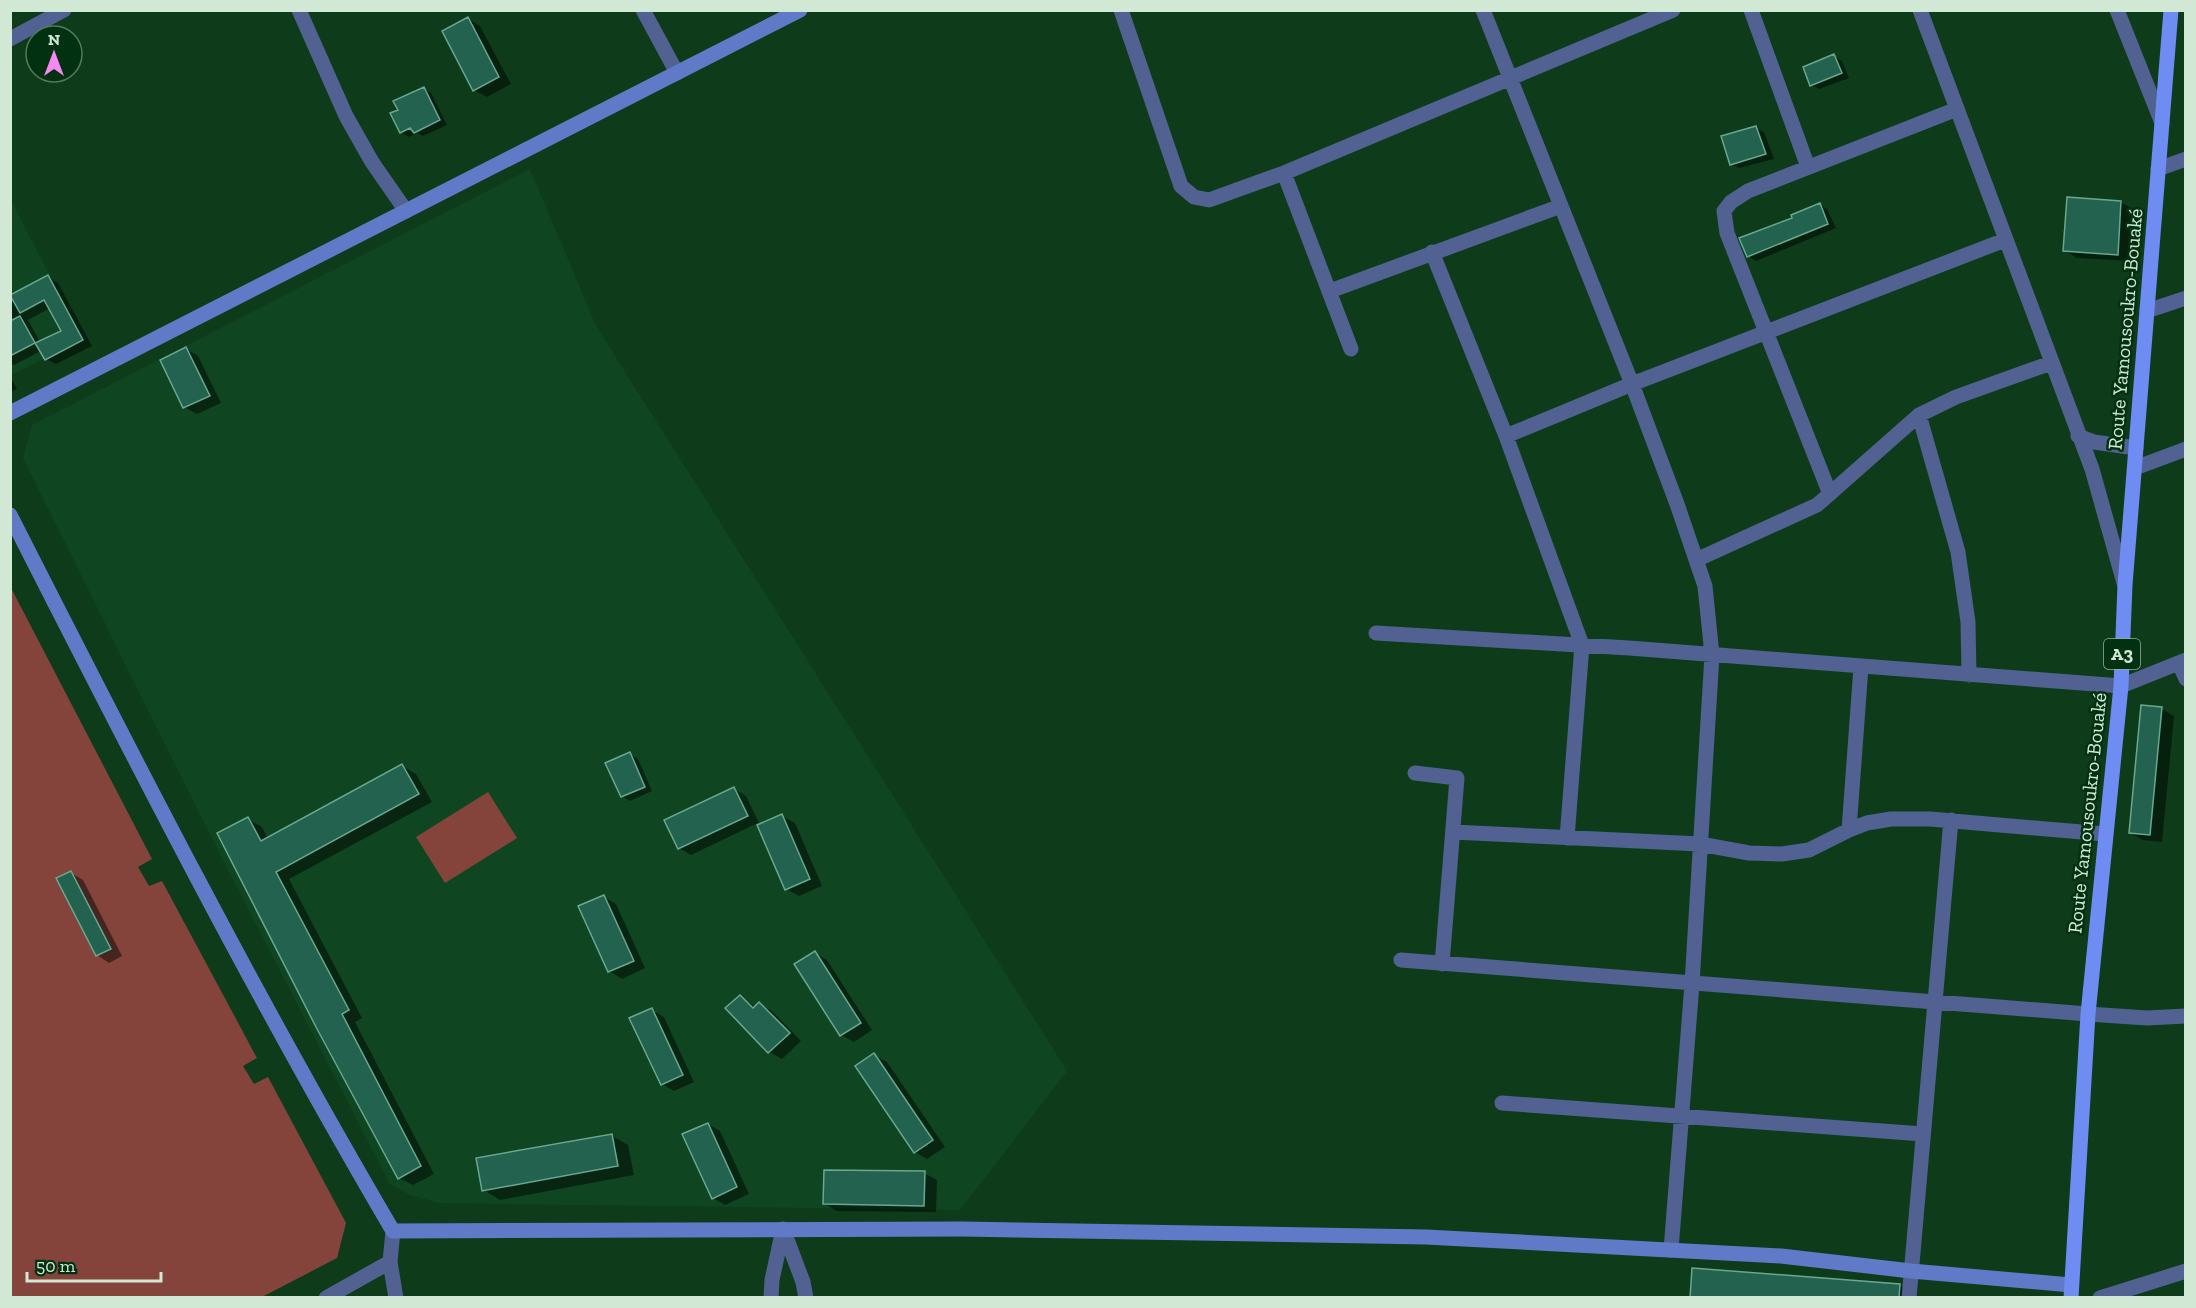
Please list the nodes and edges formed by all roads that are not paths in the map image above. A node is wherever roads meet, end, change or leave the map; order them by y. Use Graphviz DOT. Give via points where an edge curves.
graph roads {
  1 [pos="64,10"];
  2 [pos="299,10"];
  3 [pos="643,10"];
  4 [pos="800,10"];
  5 [pos="1121,10"];
  6 [pos="1483,10"];
  7 [pos="1673,10"];
  8 [pos="1751,10"];
  9 [pos="1920,10"];
  10 [pos="2117,10"];
  11 [pos="2171,10"];
  12 [pos="10,39"];
  13 [pos="677,73"];
  14 [pos="1510,79"];
  15 [pos="1957,109"];
  16 [pos="2162,123"];
  17 [pos="2186,159"];
  18 [pos="1808,167"];
  19 [pos="2158,169"];
  20 [pos="1284,173"];
  21 [pos="1561,206"];
  22 [pos="406,211"];
  23 [pos="2005,240"];
  24 [pos="1432,252"];
  25 [pos="1330,291"];
  26 [pos="2186,298"];
  27 [pos="2147,311"];
  28 [pos="1768,332"];
  29 [pos="1351,349"];
  30 [pos="2051,363"];
  31 [pos="1632,384"];
  32 [pos="10,413"];
  33 [pos="1919,415"];
  34 [pos="1506,436"];
  35 [pos="2078,436"];
  36 [pos="2136,448"];
  37 [pos="2186,449"];
  38 [pos="2135,468"];
  39 [pos="1830,494"];
  40 [pos="10,515"];
  41 [pos="1696,560"];
  42 [pos="2125,585"];
  43 [pos="1376,633"];
  44 [pos="1582,645"];
  45 [pos="1712,654"];
  46 [pos="2182,661"];
  47 [pos="1861,667"];
  48 [pos="1970,675"];
  49 [pos="2186,679"];
  50 [pos="2121,686"];
  51 [pos="1414,773"];
  52 [pos="1951,820"];
  53 [pos="1849,830"];
  54 [pos="1453,832"];
  55 [pos="2105,834"];
  56 [pos="1567,838"];
  57 [pos="1700,844"];
  58 [pos="1401,960"];
  59 [pos="1442,964"];
  60 [pos="1692,984"];
  61 [pos="1934,1003"];
  62 [pos="2088,1014"];
  63 [pos="2186,1016"];
  64 [pos="1502,1103"];
  65 [pos="1681,1116"];
  66 [pos="1923,1134"];
  67 [pos="783,1229"];
  68 [pos="393,1231"];
  69 [pos="1671,1250"];
  70 [pos="390,1262"];
  71 [pos="2186,1270"];
  72 [pos="1911,1271"];
  73 [pos="2071,1291"];
  74 [pos="326,1298"];
  75 [pos="396,1298"];
  76 [pos="771,1298"];
  77 [pos="806,1298"];
  78 [pos="1909,1298"];
  79 [pos="2100,1298"];
  1 -- 12 [label="street"];
  2 -- 22 [label="street" via="346,116"];
  3 -- 13 [label="street"];
  4 -- 13 [label="street"];
  5 -- 20 [label="street" via="1181,186 1194,197 1209,200"];
  6 -- 14 [label="street"];
  7 -- 14 [label="street"];
  8 -- 18 [label="street"];
  9 -- 15 [label="street"];
  10 -- 16 [label="street"];
  11 -- 16 [label="main road, Route Yamousoukro-Bouaké / A3"];
  13 -- 22 [label="street"];
  14 -- 20 [label="street"];
  14 -- 21 [label="street"];
  15 -- 18 [label="street"];
  15 -- 23 [label="street"];
  16 -- 19 [label="main road, Route Yamousoukro-Bouaké / A3"];
  17 -- 19 [label="street"];
  18 -- 28 [label="street" via="1748,191 1724,211 1727,233"];
  19 -- 27 [label="main road, Route Yamousoukro-Bouaké / A3"];
  20 -- 25 [label="street"];
  21 -- 24 [label="street"];
  21 -- 31 [label="street"];
  22 -- 32 [label="street"];
  23 -- 28 [label="street"];
  23 -- 30 [label="street"];
  24 -- 25 [label="street"];
  24 -- 34 [label="street"];
  25 -- 29 [label="street"];
  26 -- 27 [label="street"];
  27 -- 36 [label="main road, Route Yamousoukro-Bouaké / A3"];
  28 -- 31 [label="street"];
  28 -- 39 [label="street"];
  30 -- 33 [label="street" via="1956,397"];
  30 -- 35 [label="street"];
  31 -- 34 [label="street"];
  31 -- 41 [label="street"];
  33 -- 39 [label="street"];
  33 -- 48 [label="street" via="1958,552 1968,622"];
  34 -- 44 [label="street"];
  35 -- 36 [label="street"];
  35 -- 42 [label="street" via="2092,470"];
  36 -- 38 [label="main road, Route Yamousoukro-Bouaké / A3"];
  37 -- 38 [label="street"];
  38 -- 42 [label="main road, Route Yamousoukro-Bouaké / A3"];
  39 -- 41 [label="street" via="1817,505"];
  40 -- 68 [label="street" via="160,811 310,1089"];
  41 -- 45 [label="street" via="1705,586"];
  42 -- 50 [label="main road, Route Yamousoukro-Bouaké / A3"];
  43 -- 44 [label="street"];
  44 -- 45 [label="street"];
  44 -- 56 [label="street"];
  45 -- 47 [label="street"];
  45 -- 57 [label="street"];
  46 -- 49 [label="street"];
  46 -- 50 [label="street"];
  47 -- 48 [label="street"];
  47 -- 53 [label="street"];
  48 -- 50 [label="street"];
  50 -- 55 [label="main road, Route Yamousoukro-Bouaké / A3"];
  51 -- 54 [label="street" via="1458,778"];
  52 -- 53 [label="street" via="1891,819"];
  52 -- 55 [label="street"];
  52 -- 61 [label="street"];
  53 -- 57 [label="street" via="1809,850 1782,854 1749,853"];
  54 -- 56 [label="street"];
  54 -- 59 [label="street"];
  55 -- 62 [label="main road, Route Yamousoukro-Bouaké / A3"];
  56 -- 57 [label="street"];
  57 -- 60 [label="street"];
  58 -- 59 [label="street"];
  59 -- 60 [label="street"];
  60 -- 61 [label="street"];
  60 -- 65 [label="street"];
  61 -- 62 [label="street"];
  61 -- 66 [label="street"];
  62 -- 63 [label="street"];
  62 -- 73 [label="main road, Route Yamousoukro-Bouaké / A3"];
  64 -- 65 [label="street"];
  65 -- 66 [label="street"];
  65 -- 69 [label="street"];
  66 -- 72 [label="street"];
  67 -- 68 [label="street"];
  67 -- 69 [label="street" via="1426,1237"];
  67 -- 76 [label="street"];
  67 -- 77 [label="street"];
  68 -- 70 [label="street"];
  69 -- 72 [label="street" via="1781,1256"];
  70 -- 74 [label="street"];
  70 -- 75 [label="street"];
  71 -- 79 [label="street"];
  72 -- 73 [label="street"];
  72 -- 78 [label="street"];
}
